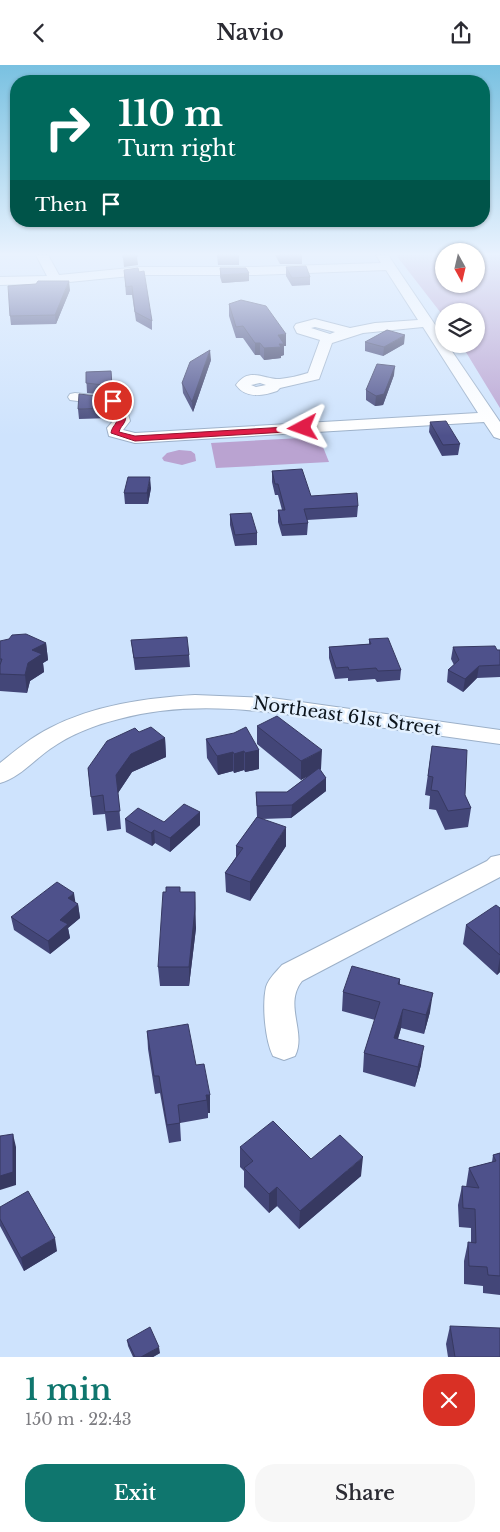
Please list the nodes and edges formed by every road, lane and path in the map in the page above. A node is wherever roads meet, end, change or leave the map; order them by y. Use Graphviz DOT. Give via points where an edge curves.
graph roads {
  1 [pos="422,315"];
  2 [pos="427,323"];
  3 [pos="348,332"];
  4 [pos="330,339"];
  5 [pos="274,384"];
  6 [pos="75,397"];
  7 [pos="488,417"];
  8 [pos="500,434"];
  9 [pos="500,737"];
  10 [pos="0,775"];
  11 [pos="500,864"];
  12 [pos="284,1047"];
  1 -- 2 [label="street"];
  2 -- 3 [label="street"];
  2 -- 7 [label="street"];
  3 -- 4 [label="street"];
  3 -- 4 [label="street" via="322,324 309,323 301,327 308,333"];
  4 -- 5 [label="street" via="326,341 314,375 300,381"];
  6 -- 7 [label="street" via="113,401 122,415 115,433 135,438"];
  7 -- 8 [label="street"];
  9 -- 10 [label="street, Northeast 61st Street" via="241,701 193,700 117,712 69,728 32,749"];
  11 -- 12 [label="street" via="292,973 282,986 279,1003"];
}
